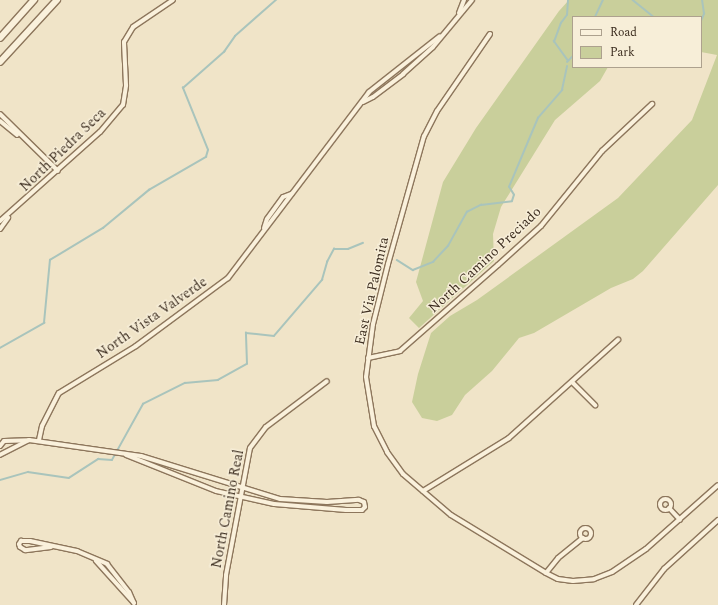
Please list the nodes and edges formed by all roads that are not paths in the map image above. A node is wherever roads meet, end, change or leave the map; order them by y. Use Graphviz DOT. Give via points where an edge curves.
graph roads {
  1 [pos="34,0"];
  2 [pos="57,0"];
  3 [pos="172,0"];
  4 [pos="464,0"];
  5 [pos="472,0"];
  6 [pos="459,14"];
  7 [pos="490,34"];
  8 [pos="440,36"];
  9 [pos="0,38"];
  10 [pos="0,62"];
  11 [pos="363,102"];
  12 [pos="652,104"];
  13 [pos="0,114"];
  14 [pos="0,121"];
  15 [pos="21,137"];
  16 [pos="58,171"];
  17 [pos="291,194"];
  18 [pos="11,214"];
  19 [pos="0,221"];
  20 [pos="264,228"];
  21 [pos="0,229"];
  22 [pos="618,340"];
  23 [pos="368,358"];
  24 [pos="327,381"];
  25 [pos="572,382"];
  26 [pos="595,405"];
  27 [pos="29,440"];
  28 [pos="39,440"];
  29 [pos="0,446"];
  30 [pos="0,455"];
  31 [pos="126,455"];
  32 [pos="718,485"];
  33 [pos="242,489"];
  34 [pos="423,491"];
  35 [pos="240,496"];
  36 [pos="669,508"];
  37 [pos="680,520"];
  38 [pos="718,520"];
  39 [pos="583,538"];
  40 [pos="51,547"];
  41 [pos="546,573"];
  42 [pos="135,604"];
  43 [pos="224,605"];
  44 [pos="636,605"];
  1 -- 9 [label="main road"];
  2 -- 10 [label="main road"];
  3 -- 16 [label="street, North Piedra Seca" via="133,27 124,42 126,85 123,105 100,132"];
  4 -- 6 [label="street, North Vista Valverde"];
  5 -- 6 [label="street, North Vista Valverde"];
  6 -- 8 [label="street, North Vista Valverde"];
  7 -- 23 [label="street, East Via Palomita" via="437,112 424,136 388,264 373,324"];
  8 -- 11 [label="street, North Vista Valverde" via="433,47 403,74"];
  8 -- 11 [label="street, North Vista Valverde" via="368,92"];
  11 -- 17 [label="street, North Vista Valverde"];
  12 -- 23 [label="street, North Camino Preciado" via="602,151 541,226 503,260 400,351"];
  13 -- 15 [label="street"];
  14 -- 15 [label="street"];
  15 -- 16 [label="street"];
  16 -- 18 [label="street, North Piedra Seca"];
  17 -- 20 [label="street, North Vista Valverde" via="277,217"];
  17 -- 20 [label="street, North Vista Valverde" via="283,197 267,218"];
  18 -- 19 [label="street, North Piedra Seca"];
  18 -- 21 [label="street, North Piedra Seca"];
  20 -- 28 [label="street, North Vista Valverde" via="228,278 136,346 59,393 42,426"];
  22 -- 25 [label="street"];
  23 -- 34 [label="street, East Via Palomita" via="368,399 374,426 387,452 403,474"];
  24 -- 33 [label="street, North Camino Real" via="256,436 248,453"];
  25 -- 26 [label="street"];
  25 -- 34 [label="street" via="509,438"];
  27 -- 28 [label="street"];
  27 -- 29 [label="street" via="4,441"];
  27 -- 30 [label="street"];
  28 -- 31 [label="street"];
  31 -- 33 [label="street" via="141,456 199,473"];
  31 -- 35 [label="street" via="216,491"];
  32 -- 37 [label="street, East Via Palomita"];
  33 -- 35 [label="street, North Camino Real"];
  33 -- 35 [label="street" via="303,501 359,500 364,502 365,507 362,510 346,510 297,507"];
  34 -- 41 [label="street, East Via Palomita" via="479,534"];
  35 -- 43 [label="street, North Camino Real"];
  36 -- 37 [label="street"];
  37 -- 41 [label="street, East Via Palomita" via="646,549 612,572 594,579 573,581 558,579"];
  38 -- 44 [label="street" via="664,569"];
  39 -- 41 [label="street" via="558,558"];
  40 -- 40 [label="street" via="30,541 21,541 19,544 20,548 25,550"];
  40 -- 42 [label="street" via="77,551 96,561"];
}
